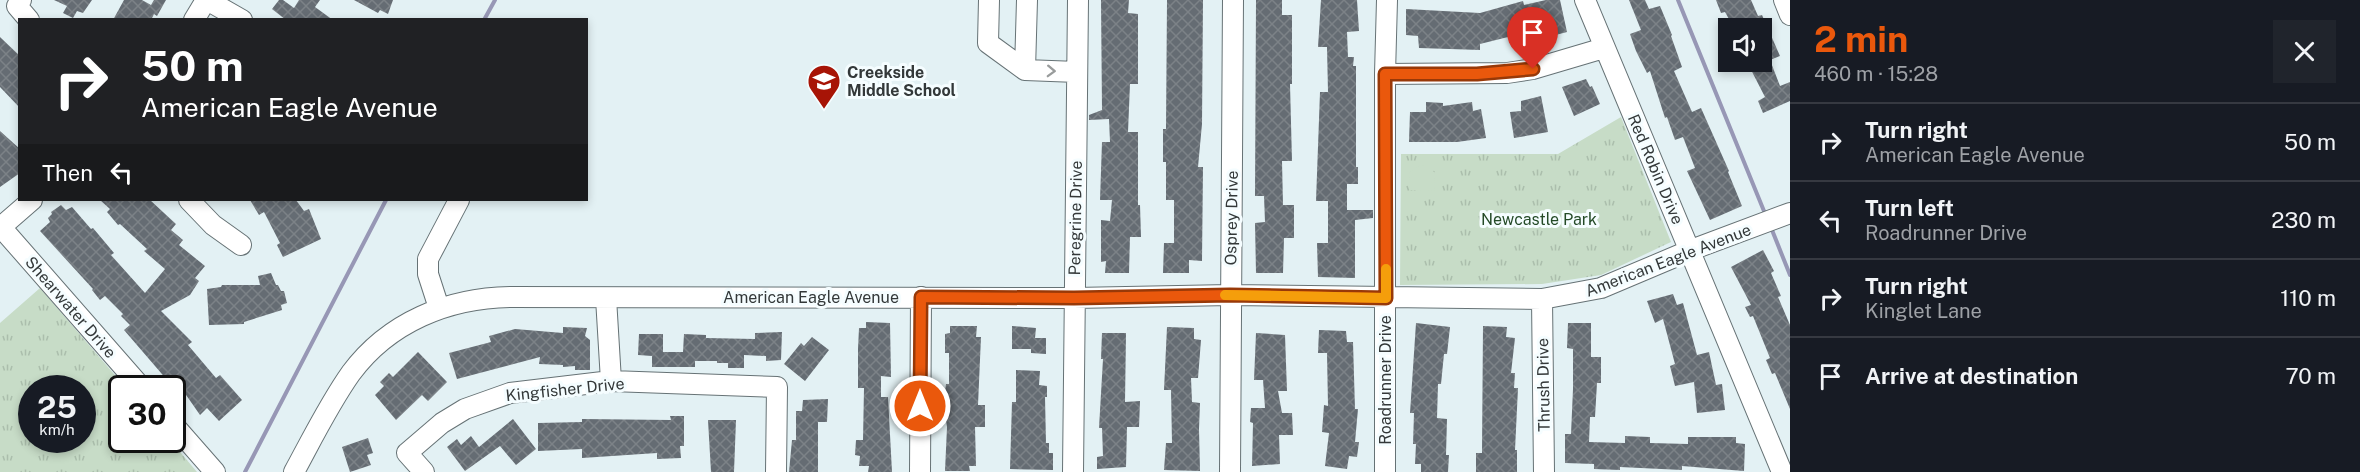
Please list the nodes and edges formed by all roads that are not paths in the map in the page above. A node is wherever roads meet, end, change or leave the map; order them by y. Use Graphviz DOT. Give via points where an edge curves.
graph roads {
  1 [pos="206,0"];
  2 [pos="988,0"];
  3 [pos="1026,0"];
  4 [pos="1078,0"];
  5 [pos="1233,0"];
  6 [pos="1387,0"];
  7 [pos="1585,0"];
  8 [pos="1784,0"];
  9 [pos="1790,15"];
  10 [pos="195,18"];
  11 [pos="238,18"];
  12 [pos="1604,48"];
  13 [pos="1026,70"];
  14 [pos="1077,72"];
  15 [pos="1385,74"];
  16 [pos="31,201"];
  17 [pos="190,201"];
  18 [pos="458,201"];
  19 [pos="1790,213"];
  20 [pos="0,226"];
  21 [pos="241,245"];
  22 [pos="1690,249"];
  23 [pos="1230,295"];
  24 [pos="921,297"];
  25 [pos="606,298"];
  26 [pos="1074,298"];
  27 [pos="1386,298"];
  28 [pos="1542,299"];
  29 [pos="440,308"];
  30 [pos="131,375"];
  31 [pos="611,381"];
  32 [pos="186,439"];
  33 [pos="215,472"];
  34 [pos="294,472"];
  35 [pos="424,472"];
  36 [pos="776,472"];
  37 [pos="920,472"];
  38 [pos="1073,472"];
  39 [pos="1230,472"];
  40 [pos="1385,472"];
  41 [pos="1544,472"];
  42 [pos="1782,472"];
  1 -- 10 [label="street"];
  1 -- 11 [label="street"];
  2 -- 13 [label="street" via="987,43"];
  3 -- 13 [label="street"];
  4 -- 14 [label="street, Peregrine Drive"];
  5 -- 23 [label="street, Osprey Drive"];
  6 -- 15 [label="street, Roadrunner Drive"];
  7 -- 12 [label="street, Red Robin Drive"];
  8 -- 9 [label="street"];
  12 -- 15 [label="street" via="1507,73"];
  12 -- 22 [label="street, Red Robin Drive"];
  13 -- 14 [label="street, one-way"];
  14 -- 26 [label="street, Peregrine Drive"];
  15 -- 27 [label="street, Roadrunner Drive"];
  16 -- 20 [label="street"];
  17 -- 21 [label="street" via="213,225"];
  18 -- 29 [label="street" via="429,259 429,280"];
  19 -- 22 [label="street, American Eagle Avenue"];
  20 -- 30 [label="street, Shearwater Drive"];
  22 -- 28 [label="street, American Eagle Avenue" via="1601,288"];
  22 -- 42 [label="street, Red Robin Drive"];
  23 -- 26 [label="street, American Eagle Avenue"];
  23 -- 27 [label="street, American Eagle Avenue"];
  23 -- 39 [label="street, Osprey Drive"];
  24 -- 25 [label="street, American Eagle Avenue"];
  24 -- 26 [label="street, American Eagle Avenue"];
  24 -- 37 [label="street"];
  25 -- 29 [label="street, American Eagle Avenue" via="491,297"];
  25 -- 31 [label="street"];
  26 -- 38 [label="street, Peregrine Drive"];
  27 -- 28 [label="street, American Eagle Avenue"];
  27 -- 40 [label="street, Roadrunner Drive"];
  28 -- 41 [label="street, Thrush Drive"];
  29 -- 34 [label="street, American Eagle Avenue" via="402,327 363,360 343,386"];
  31 -- 35 [label="street, Kingfisher Drive" via="510,393 485,400 442,423 407,453"];
  31 -- 36 [label="street, Kingfisher Drive" via="777,387"];
  32 -- 33 [label="street"];
}
